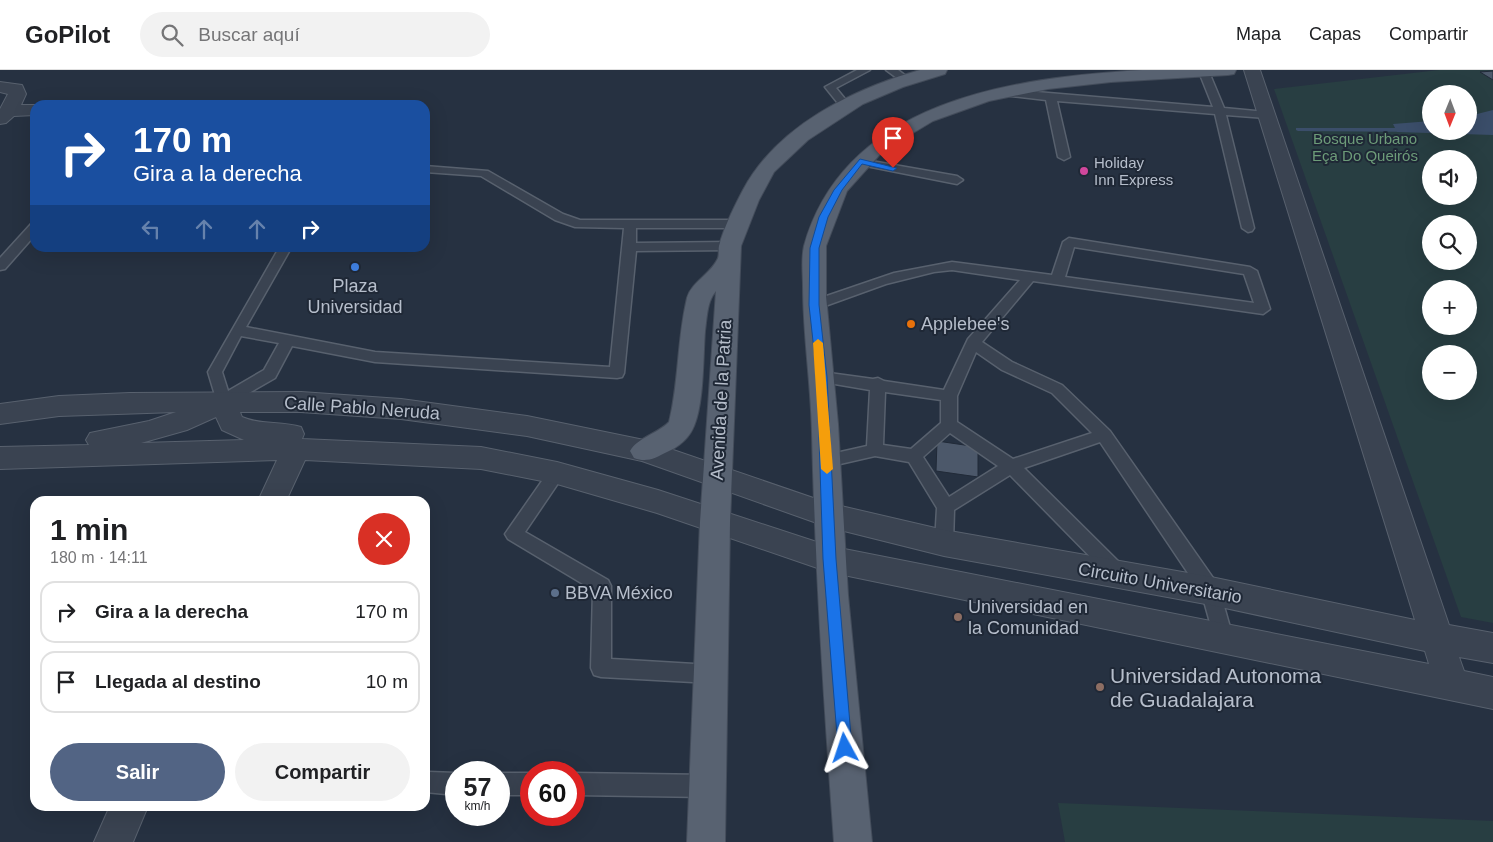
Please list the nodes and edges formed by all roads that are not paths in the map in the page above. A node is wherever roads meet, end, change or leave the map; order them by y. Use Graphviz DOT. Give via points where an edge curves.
graph roads {
  1 [pos="865,70"];
  2 [pos="1252,70"];
  3 [pos="1216,71"];
  4 [pos="914,73"];
  5 [pos="0,87"];
  6 [pos="1002,92"];
  7 [pos="1051,97"];
  8 [pos="845,105"];
  9 [pos="30,111"];
  10 [pos="1220,111"];
  11 [pos="4,115"];
  12 [pos="1266,115"];
  13 [pos="1064,157"];
  14 [pos="860,162"];
  15 [pos="430,169"];
  16 [pos="957,180"];
  17 [pos="630,225"];
  18 [pos="1248,228"];
  19 [pos="30,233"];
  20 [pos="732,243"];
  21 [pos="630,247"];
  22 [pos="283,252"];
  23 [pos="0,266"];
  24 [pos="1030,276"];
  25 [pos="1057,280"];
  26 [pos="814,305"];
  27 [pos="237,330"];
  28 [pos="288,340"];
  29 [pos="973,343"];
  30 [pos="822,377"];
  31 [pos="878,383"];
  32 [pos="949,396"];
  33 [pos="222,401"];
  34 [pos="0,414"];
  35 [pos="949,425"];
  36 [pos="1104,435"];
  37 [pos="296,450"];
  38 [pos="875,450"];
  39 [pos="644,451"];
  40 [pos="428,454"];
  41 [pos="914,456"];
  42 [pos="0,458"];
  43 [pos="28,458"];
  44 [pos="827,461"];
  45 [pos="1011,466"];
  46 [pos="556,473"];
  47 [pos="717,475"];
  48 [pos="274,496"];
  49 [pos="946,507"];
  50 [pos="828,515"];
  51 [pos="715,522"];
  52 [pos="944,543"];
  53 [pos="829,559"];
  54 [pos="1120,576"];
  55 [pos="1212,591"];
  56 [pos="1223,638"];
  57 [pos="1438,638"];
  58 [pos="1493,648"];
  59 [pos="711,674"];
  60 [pos="1452,685"];
  61 [pos="1493,693"];
  62 [pos="430,784"];
  63 [pos="445,784"];
  64 [pos="585,784"];
  65 [pos="708,786"];
  66 [pos="128,811"];
  67 [pos="113,842"];
  68 [pos="706,842"];
  69 [pos="853,842"];
  1 -- 8 [label="lane" via="830,87"];
  2 -- 12 [label="street"];
  3 -- 6 [label="main road" via="1058,83"];
  3 -- 10 [label="lane"];
  4 -- 8 [label="main road, Avenida de la Patria"];
  5 -- 11 [label="street" via="16,89 17,94"];
  6 -- 7 [label="lane"];
  6 -- 14 [label="main road" via="955,106 910,126 883,142"];
  7 -- 10 [label="lane"];
  7 -- 13 [label="lane"];
  8 -- 20 [label="main road, Avenida de la Patria" via="794,141 764,171"];
  9 -- 11 [label="street"];
  10 -- 12 [label="lane"];
  10 -- 18 [label="lane"];
  12 -- 57 [label="street"];
  14 -- 16 [label="lane"];
  14 -- 26 [label="main road" via="838,190 824,217 814,248"];
  15 -- 17 [label="lane" via="484,173 559,217 579,224"];
  17 -- 20 [label="lane"];
  17 -- 21 [label="lane"];
  19 -- 23 [label="lane"];
  20 -- 21 [label="lane"];
  20 -- 39 [label="main road" via="699,296 681,426 669,439"];
  20 -- 47 [label="main road, Avenida de la Patria"];
  21 -- 28 [label="lane" via="617,373 375,357"];
  22 -- 27 [label="lane"];
  24 -- 25 [label="lane"];
  24 -- 26 [label="lane" via="973,268 931,268"];
  24 -- 29 [label="lane"];
  25 -- 25 [label="lane" via="1069,242 1250,271 1262,309"];
  26 -- 30 [label="main road"];
  27 -- 28 [label="lane"];
  27 -- 33 [label="lane" via="216,372"];
  28 -- 33 [label="lane" via="270,374"];
  29 -- 32 [label="lane"];
  29 -- 36 [label="lane" via="1007,366 1057,389"];
  30 -- 31 [label="lane"];
  30 -- 44 [label="main road"];
  31 -- 32 [label="lane"];
  31 -- 38 [label="lane"];
  32 -- 35 [label="lane"];
  33 -- 34 [label="street, Calle Pablo Neruda" via="59,406"];
  33 -- 39 [label="street, Calle Pablo Neruda" via="301,402 461,415 554,430"];
  33 -- 40 [label="street" via="231,423 248,431 373,441"];
  33 -- 43 [label="street" via="193,418 160,430 79,444"];
  35 -- 41 [label="lane"];
  35 -- 45 [label="lane"];
  36 -- 45 [label="lane"];
  36 -- 55 [label="lane"];
  37 -- 40 [label="street"];
  37 -- 43 [label="street"];
  37 -- 48 [label="street"];
  38 -- 41 [label="lane"];
  38 -- 44 [label="lane"];
  39 -- 47 [label="street, Calle Pablo Neruda"];
  40 -- 46 [label="street" via="481,458"];
  41 -- 49 [label="lane"];
  42 -- 43 [label="street"];
  44 -- 50 [label="main road"];
  45 -- 49 [label="lane"];
  45 -- 54 [label="lane"];
  46 -- 51 [label="street"];
  46 -- 59 [label="lane" via="514,534 602,586 601,668"];
  47 -- 50 [label="street, Calle Pablo Neruda"];
  47 -- 51 [label="main road, Avenida de la Patria"];
  49 -- 52 [label="lane"];
  50 -- 52 [label="street, Circuito Universitario"];
  50 -- 53 [label="main road"];
  51 -- 53 [label="street"];
  51 -- 59 [label="main road, Avenida de la Patria"];
  52 -- 54 [label="street, Circuito Universitario"];
  53 -- 56 [label="street"];
  53 -- 69 [label="main road"];
  54 -- 55 [label="street, Circuito Universitario"];
  55 -- 56 [label="lane"];
  55 -- 57 [label="street, Circuito Universitario"];
  56 -- 60 [label="street"];
  57 -- 58 [label="street, Circuito Universitario"];
  57 -- 60 [label="street"];
  59 -- 65 [label="main road, Avenida de la Patria"];
  60 -- 61 [label="street"];
  62 -- 63 [label="lane"];
  64 -- 65 [label="lane"];
  65 -- 68 [label="main road, Avenida de la Patria"];
  66 -- 67 [label="street"];
}
